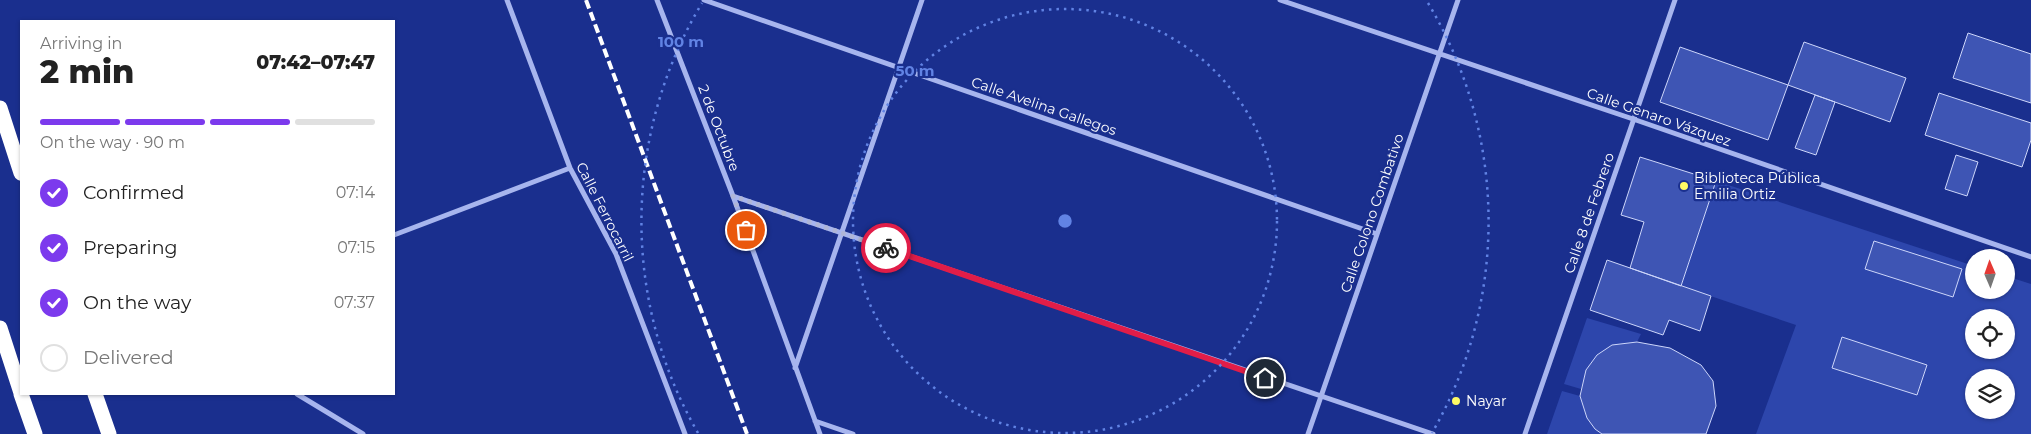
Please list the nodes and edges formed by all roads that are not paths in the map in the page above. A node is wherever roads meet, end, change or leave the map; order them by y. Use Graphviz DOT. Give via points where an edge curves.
graph roads {
  1 [pos="507,0"];
  2 [pos="657,0"];
  3 [pos="704,0"];
  4 [pos="922,0"];
  5 [pos="1280,0"];
  6 [pos="1458,0"];
  7 [pos="1675,0"];
  8 [pos="1439,55"];
  9 [pos="899,68"];
  10 [pos="0,108"];
  11 [pos="1633,119"];
  12 [pos="570,168"];
  13 [pos="20,170"];
  14 [pos="733,196"];
  15 [pos="842,233"];
  16 [pos="1377,234"];
  17 [pos="395,235"];
  18 [pos="2031,257"];
  19 [pos="0,328"];
  20 [pos="795,368"];
  21 [pos="20,390"];
  22 [pos="22,395"];
  23 [pos="95,395"];
  24 [pos="299,395"];
  25 [pos="1321,396"];
  26 [pos="815,421"];
  27 [pos="35,434"];
  28 [pos="109,434"];
  29 [pos="363,434"];
  30 [pos="685,434"];
  31 [pos="820,434"];
  32 [pos="853,434"];
  33 [pos="1308,434"];
  34 [pos="1433,434"];
  35 [pos="1525,434"];
  1 -- 12 [label="street, Calle Ferrocarril"];
  2 -- 14 [label="street, 2 de Octubre"];
  3 -- 9 [label="street, Calle Avelina Gallegos"];
  4 -- 9 [label="street"];
  5 -- 8 [label="street, Calle Genaro Vázquez"];
  6 -- 8 [label="street, Calle Colono Combativo"];
  7 -- 11 [label="street, Calle 8 de Febrero"];
  8 -- 11 [label="street, Calle Genaro Vázquez"];
  8 -- 16 [label="street, Calle Colono Combativo"];
  9 -- 15 [label="street"];
  9 -- 16 [label="street, Calle Avelina Gallegos"];
  10 -- 13 [label="highway"];
  11 -- 18 [label="street, Calle Genaro Vázquez"];
  11 -- 35 [label="street, Calle 8 de Febrero"];
  12 -- 17 [label="street"];
  12 -- 30 [label="street, Calle Ferrocarril" via="616,254"];
  14 -- 15 [label="street"];
  14 -- 20 [label="street, 2 de Octubre"];
  15 -- 20 [label="street"];
  15 -- 25 [label="street"];
  16 -- 25 [label="street, Calle Colono Combativo"];
  19 -- 21 [label="highway"];
  20 -- 26 [label="street, 2 de Octubre"];
  22 -- 27 [label="highway"];
  23 -- 28 [label="highway"];
  24 -- 29 [label="street"];
  25 -- 33 [label="street, Calle Colono Combativo"];
  25 -- 34 [label="street"];
  26 -- 31 [label="street, 2 de Octubre"];
  26 -- 32 [label="street"];
}
